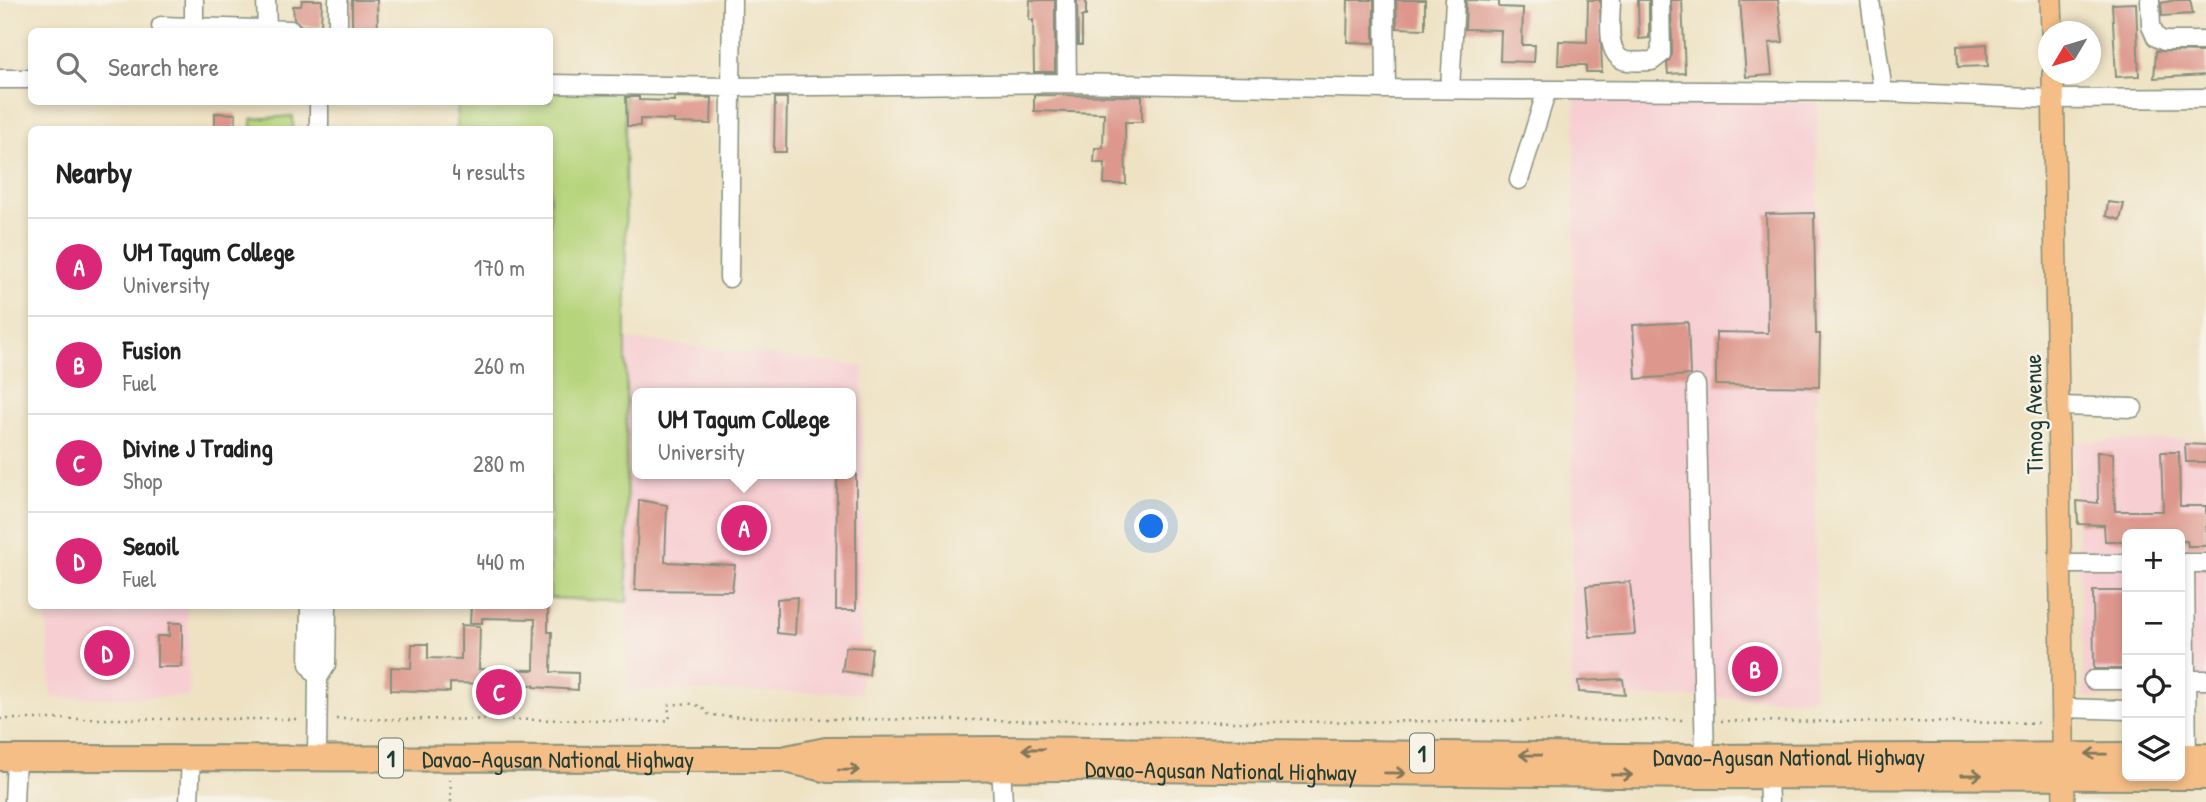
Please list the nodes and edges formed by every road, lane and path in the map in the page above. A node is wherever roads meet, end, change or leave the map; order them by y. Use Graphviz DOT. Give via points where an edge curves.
graph roads {
  1 [pos="194,0"];
  2 [pos="266,0"];
  3 [pos="338,0"];
  4 [pos="732,0"];
  5 [pos="1066,0"];
  6 [pos="1385,0"];
  7 [pos="1455,0"];
  8 [pos="1611,0"];
  9 [pos="1660,0"];
  10 [pos="1870,0"];
  11 [pos="2051,0"];
  12 [pos="2150,0"];
  13 [pos="2052,21"];
  14 [pos="161,26"];
  15 [pos="194,27"];
  16 [pos="230,28"];
  17 [pos="267,28"];
  18 [pos="338,28"];
  19 [pos="2206,41"];
  20 [pos="1634,61"];
  21 [pos="0,79"];
  22 [pos="28,79"];
  23 [pos="1067,83"];
  24 [pos="553,84"];
  25 [pos="2053,84"];
  26 [pos="729,87"];
  27 [pos="1386,89"];
  28 [pos="1450,89"];
  29 [pos="1547,90"];
  30 [pos="1634,90"];
  31 [pos="1883,92"];
  32 [pos="2206,98"];
  33 [pos="2054,99"];
  34 [pos="319,105"];
  35 [pos="319,126"];
  36 [pos="1519,180"];
  37 [pos="729,278"];
  38 [pos="1696,385"];
  39 [pos="2059,406"];
  40 [pos="2133,408"];
  41 [pos="2185,563"];
  42 [pos="2206,563"];
  43 [pos="2062,564"];
  44 [pos="2122,564"];
  45 [pos="2182,592"];
  46 [pos="318,612"];
  47 [pos="2183,655"];
  48 [pos="2093,680"];
  49 [pos="2122,680"];
  50 [pos="2185,680"];
  51 [pos="2206,680"];
  52 [pos="2122,710"];
  53 [pos="2064,716"];
  54 [pos="2184,718"];
  55 [pos="0,719"];
  56 [pos="317,719"];
  57 [pos="1704,720"];
  58 [pos="2122,756"];
  59 [pos="191,757"];
  60 [pos="317,757"];
  61 [pos="1705,757"];
  62 [pos="8,758"];
  63 [pos="1066,758"];
  64 [pos="782,759"];
  65 [pos="2064,764"];
  66 [pos="2193,764"];
  67 [pos="1768,766"];
  68 [pos="1001,767"];
  69 [pos="14,802"];
  70 [pos="189,802"];
  71 [pos="1003,802"];
  72 [pos="1769,802"];
  73 [pos="2064,802"];
  1 -- 15 [label="street"];
  2 -- 17 [label="street"];
  3 -- 18 [label="street"];
  4 -- 26 [label="street"];
  5 -- 23 [label="street"];
  6 -- 27 [label="street"];
  7 -- 28 [label="street"];
  8 -- 20 [label="street" via="1613,44 1623,60"];
  9 -- 20 [label="street" via="1661,54 1652,61"];
  10 -- 31 [label="street"];
  11 -- 13 [label="main road"];
  12 -- 19 [label="street" via="2156,37"];
  14 -- 15 [label="street"];
  15 -- 16 [label="street"];
  20 -- 30 [label="street"];
  21 -- 22 [label="street"];
  23 -- 26 [label="street"];
  23 -- 27 [label="street"];
  24 -- 26 [label="street"];
  25 -- 33 [label="main road, Timog Avenue"];
  26 -- 37 [label="street"];
  27 -- 28 [label="street"];
  28 -- 29 [label="street"];
  29 -- 30 [label="street"];
  29 -- 36 [label="street"];
  30 -- 31 [label="street"];
  31 -- 33 [label="street"];
  32 -- 33 [label="street"];
  33 -- 39 [label="main road, Timog Avenue"];
  34 -- 35 [label="street"];
  38 -- 57 [label="street"];
  39 -- 40 [label="street"];
  39 -- 43 [label="main road, Timog Avenue"];
  41 -- 42 [label="street"];
  43 -- 44 [label="street"];
  43 -- 53 [label="main road, Timog Avenue"];
  45 -- 47 [label="street"];
  46 -- 56 [label="street" via="326,664 318,678"];
  48 -- 49 [label="street"];
  50 -- 51 [label="street"];
  52 -- 53 [label="street"];
  53 -- 57 [label="path"];
  53 -- 65 [label="main road, Timog Avenue"];
  54 -- 66 [label="street"];
  55 -- 56 [label="path"];
  56 -- 57 [label="path" via="648,723 670,719 668,705 690,703 719,716 832,719"];
  56 -- 60 [label="street"];
  57 -- 61 [label="street"];
  58 -- 65 [label="highway, Davao-Agusan National Highway / 1, one-way"];
  59 -- 60 [label="highway, Davao-Agusan National Highway / 1"];
  59 -- 62 [label="highway, Davao-Agusan National Highway / 1"];
  59 -- 70 [label="street"];
  60 -- 64 [label="highway, Davao-Agusan National Highway / 1"];
  61 -- 63 [label="highway, Davao-Agusan National Highway / 1, one-way"];
  61 -- 67 [label="highway, Davao-Agusan National Highway / 1"];
  62 -- 69 [label="street"];
  63 -- 64 [label="highway, Davao-Agusan National Highway / 1, one-way" via="826,750"];
  63 -- 67 [label="highway, Davao-Agusan National Highway / 1, one-way" via="1293,772"];
  63 -- 68 [label="highway, Davao-Agusan National Highway / 1"];
  64 -- 68 [label="highway, Davao-Agusan National Highway / 1, one-way" via="829,770"];
  65 -- 66 [label="highway, Davao-Agusan National Highway / 1"];
  65 -- 67 [label="highway, Davao-Agusan National Highway / 1"];
  65 -- 73 [label="main road, Timog Avenue"];
  67 -- 72 [label="street"];
  68 -- 71 [label="street"];
}
